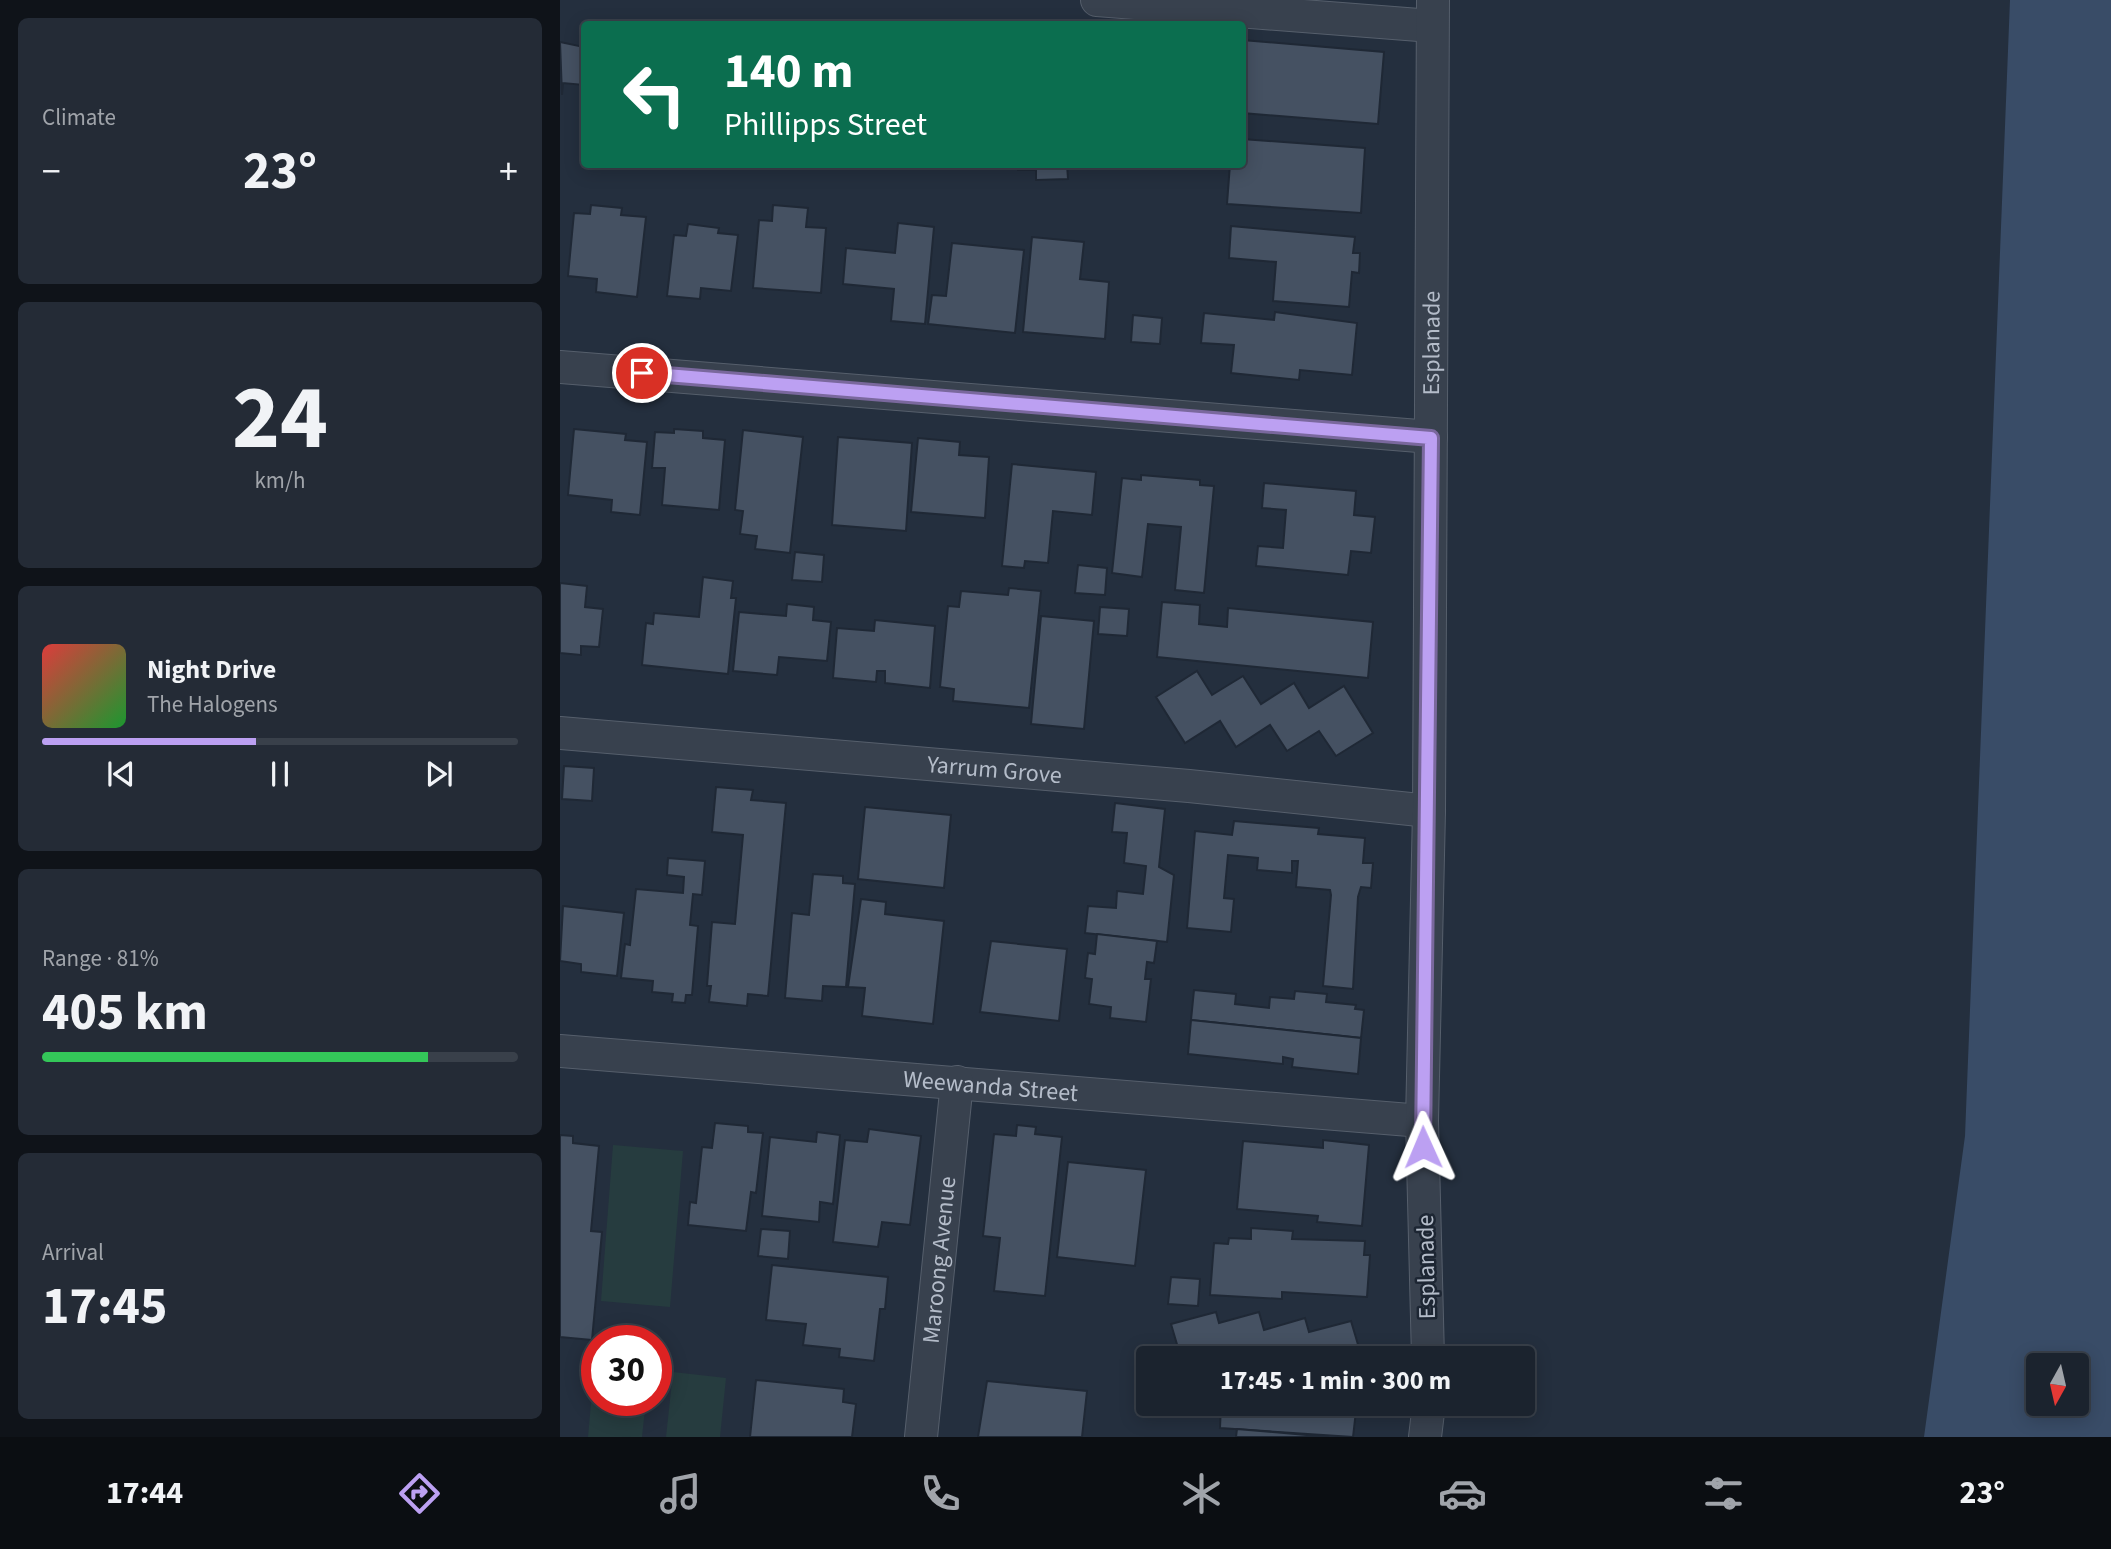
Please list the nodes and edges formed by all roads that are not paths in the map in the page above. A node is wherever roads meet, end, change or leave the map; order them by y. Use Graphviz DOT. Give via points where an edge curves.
graph roads {
  1 [pos="1097,0"];
  2 [pos="1433,13"];
  3 [pos="560,367"];
  4 [pos="1431,438"];
  5 [pos="560,733"];
  6 [pos="1429,811"];
  7 [pos="560,1051"];
  8 [pos="957,1082"];
  9 [pos="1422,1121"];
  10 [pos="1428,1346"];
  11 [pos="1428,1416"];
  12 [pos="921,1437"];
  13 [pos="1425,1437"];
  1 -- 2 [label="street"];
  2 -- 4 [label="street, Esplanade"];
  3 -- 4 [label="street"];
  4 -- 6 [label="street, Esplanade"];
  5 -- 6 [label="street, Yarrum Grove"];
  6 -- 9 [label="street, Esplanade"];
  7 -- 8 [label="street, Weewanda Street"];
  8 -- 9 [label="street, Weewanda Street"];
  8 -- 12 [label="street, Maroong Avenue"];
  9 -- 10 [label="street, Esplanade"];
  11 -- 13 [label="street"];
}
